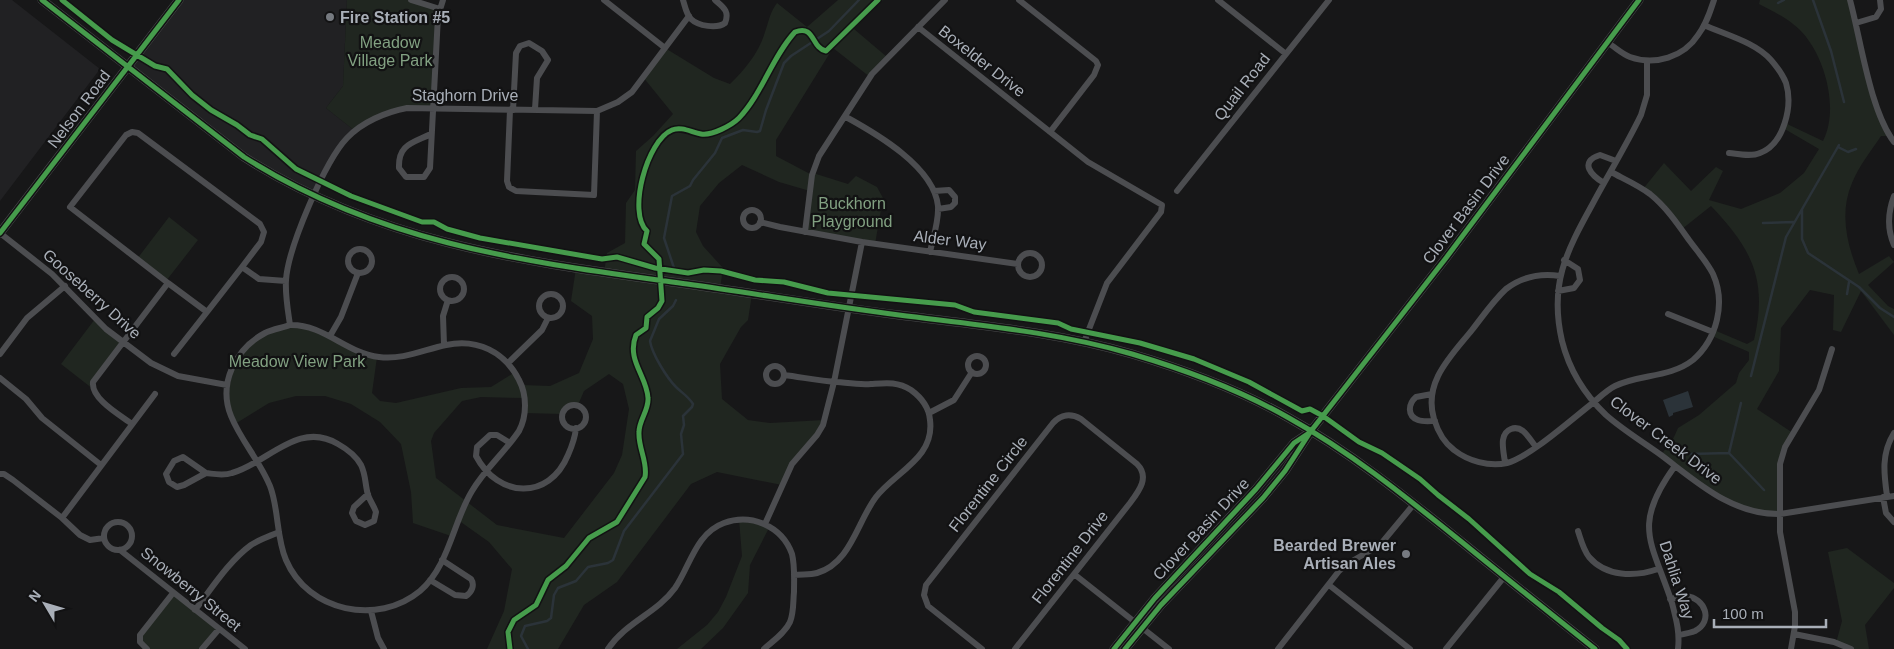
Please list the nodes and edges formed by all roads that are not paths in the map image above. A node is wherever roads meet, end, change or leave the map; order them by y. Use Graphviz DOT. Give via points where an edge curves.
graph roads {
  1 [pos="42,0"];
  2 [pos="179,0"];
  3 [pos="411,0"];
  4 [pos="443,0"];
  5 [pos="604,0"];
  6 [pos="683,0"];
  7 [pos="715,0"];
  8 [pos="945,0"];
  9 [pos="1019,0"];
  10 [pos="1218,0"];
  11 [pos="1329,0"];
  12 [pos="1639,0"];
  13 [pos="1714,0"];
  14 [pos="1850,0"];
  15 [pos="1880,0"];
  16 [pos="440,9"];
  17 [pos="689,16"];
  18 [pos="1856,23"];
  19 [pos="1704,25"];
  20 [pos="918,28"];
  21 [pos="1608,43"];
  22 [pos="665,48"];
  23 [pos="1286,54"];
  24 [pos="1647,61"];
  25 [pos="127,66"];
  26 [pos="433,107"];
  27 [pos="535,109"];
  28 [pos="512,110"];
  29 [pos="598,111"];
  30 [pos="846,117"];
  31 [pos="1050,132"];
  32 [pos="431,134"];
  33 [pos="1894,142"];
  34 [pos="1730,153"];
  35 [pos="1616,161"];
  36 [pos="1611,172"];
  37 [pos="1604,183"];
  38 [pos="934,191"];
  39 [pos="1177,191"];
  40 [pos="314,196"];
  41 [pos="1894,196"];
  42 [pos="938,209"];
  43 [pos="760,222"];
  44 [pos="805,232"];
  45 [pos="0,233"];
  46 [pos="862,242"];
  47 [pos="1894,245"];
  48 [pos="930,252"];
  49 [pos="1564,260"];
  50 [pos="1018,264"];
  51 [pos="242,266"];
  52 [pos="358,273"];
  53 [pos="1560,276"];
  54 [pos="286,281"];
  55 [pos="168,282"];
  56 [pos="65,286"];
  57 [pos="1558,291"];
  58 [pos="448,300"];
  59 [pos="848,309"];
  60 [pos="207,312"];
  61 [pos="1668,314"];
  62 [pos="548,318"];
  63 [pos="290,326"];
  64 [pos="1713,332"];
  65 [pos="330,336"];
  66 [pos="123,342"];
  67 [pos="1084,342"];
  68 [pos="444,345"];
  69 [pos="1832,349"];
  70 [pos="0,354"];
  71 [pos="174,354"];
  72 [pos="508,363"];
  73 [pos="972,372"];
  74 [pos="784,375"];
  75 [pos="0,378"];
  76 [pos="834,382"];
  77 [pos="227,385"];
  78 [pos="155,394"];
  79 [pos="1432,394"];
  80 [pos="1594,402"];
  81 [pos="929,414"];
  82 [pos="1435,421"];
  83 [pos="132,424"];
  84 [pos="576,428"];
  85 [pos="1312,431"];
  86 [pos="1894,433"];
  87 [pos="510,443"];
  88 [pos="1536,448"];
  89 [pos="257,462"];
  90 [pos="1505,463"];
  91 [pos="101,465"];
  92 [pos="1676,466"];
  93 [pos="487,470"];
  94 [pos="206,473"];
  95 [pos="0,474"];
  96 [pos="1143,479"];
  97 [pos="368,494"];
  98 [pos="1888,496"];
  99 [pos="1414,504"];
  100 [pos="1780,514"];
  101 [pos="62,518"];
  102 [pos="1894,522"];
  103 [pos="765,524"];
  104 [pos="1578,531"];
  105 [pos="279,532"];
  106 [pos="104,538"];
  107 [pos="120,550"];
  108 [pos="442,560"];
  109 [pos="1658,569"];
  110 [pos="1074,574"];
  111 [pos="794,575"];
  112 [pos="1504,577"];
  113 [pos="430,580"];
  114 [pos="1329,585"];
  115 [pos="173,593"];
  116 [pos="1670,599"];
  117 [pos="195,610"];
  118 [pos="370,611"];
  119 [pos="1138,624"];
  120 [pos="219,629"];
  121 [pos="1794,634"];
  122 [pos="1679,635"];
  123 [pos="147,649"];
  124 [pos="202,649"];
  125 [pos="244,649"];
  126 [pos="384,649"];
  127 [pos="608,649"];
  128 [pos="764,649"];
  129 [pos="982,649"];
  130 [pos="1015,649"];
  131 [pos="1114,649"];
  132 [pos="1124,649"];
  133 [pos="1169,649"];
  134 [pos="1278,649"];
  135 [pos="1410,649"];
  136 [pos="1446,649"];
  137 [pos="1595,649"];
  138 [pos="1678,649"];
  139 [pos="1791,649"];
  140 [pos="1851,649"];
  1 -- 25 [label="main road"];
  2 -- 25 [label="main road, Nelson Road"];
  3 -- 16 [label="street"];
  4 -- 16 [label="street"];
  5 -- 22 [label="street"];
  6 -- 17 [label="street"];
  7 -- 17 [label="street" via="726,10 727,18 722,25 695,22"];
  8 -- 20 [label="street"];
  9 -- 31 [label="street" via="1098,65 1094,75"];
  10 -- 23 [label="street"];
  11 -- 23 [label="street, Quail Road"];
  12 -- 21 [label="main road, Clover Basin Drive"];
  13 -- 19 [label="street"];
  14 -- 18 [label="street"];
  15 -- 18 [label="street" via="1881,9 1876,17"];
  16 -- 26 [label="street"];
  17 -- 22 [label="street, Staghorn Drive"];
  18 -- 33 [label="street" via="1880,117"];
  19 -- 24 [label="street" via="1685,49 1667,58"];
  19 -- 34 [label="street" via="1762,52 1776,66 1787,88 1786,118 1774,143 1758,154"];
  20 -- 30 [label="street, Boxelder Drive" via="872,74"];
  20 -- 31 [label="street, Boxelder Drive"];
  21 -- 24 [label="street" via="1628,56"];
  21 -- 85 [label="main road, Clover Basin Drive"];
  22 -- 29 [label="street, Staghorn Drive" via="632,92"];
  23 -- 39 [label="street, Quail Road"];
  24 -- 35 [label="street, Clover Creek Drive" via="1644,108"];
  25 -- 40 [label="main road" via="244,157"];
  25 -- 45 [label="main road, Nelson Road"];
  26 -- 28 [label="street, Staghorn Drive"];
  26 -- 32 [label="street"];
  26 -- 40 [label="street, Staghorn Drive" via="396,110 355,131 334,155"];
  27 -- 28 [label="street, Staghorn Drive"];
  27 -- 28 [label="street" via="537,78 548,60 542,51 529,43 521,45 516,52"];
  27 -- 29 [label="street, Staghorn Drive"];
  28 -- 29 [label="street" via="509,187 516,191 594,195"];
  30 -- 38 [label="street" via="869,130 919,168"];
  30 -- 44 [label="street, Boxelder Drive" via="814,166"];
  31 -- 67 [label="street, Boxelder Drive" via="1094,165 1162,204 1162,209 1107,283"];
  32 -- 32 [label="street" via="401,152 399,168 405,176 419,178 427,174"];
  35 -- 36 [label="street, Clover Creek Drive"];
  35 -- 37 [label="street" via="1596,156 1591,161 1589,171"];
  36 -- 37 [label="street, Clover Creek Drive"];
  36 -- 64 [label="street" via="1643,189 1662,205 1708,266 1718,293 1718,315"];
  37 -- 49 [label="street, Clover Creek Drive"];
  38 -- 42 [label="street"];
  38 -- 42 [label="street" via="950,190 955,197 951,207"];
  40 -- 54 [label="street, Staghorn Drive" via="292,247"];
  40 -- 59 [label="main road" via="390,226 461,247 522,260"];
  41 -- 47 [label="street" via="1889,221"];
  42 -- 48 [label="street"];
  43 -- 44 [label="street, Alder Way"];
  44 -- 46 [label="street, Alder Way"];
  45 -- 56 [label="street, Gooseberry Drive"];
  46 -- 48 [label="street, Alder Way"];
  46 -- 59 [label="street"];
  48 -- 50 [label="street, Alder Way"];
  49 -- 53 [label="street, Clover Creek Drive"];
  49 -- 57 [label="street" via="1578,269 1580,280 1575,288"];
  51 -- 54 [label="street" via="259,279"];
  51 -- 55 [label="street" via="263,240 261,225 138,132 131,132 122,138 70,207"];
  51 -- 60 [label="street"];
  52 -- 65 [label="street"];
  53 -- 57 [label="street, Clover Creek Drive"];
  53 -- 79 [label="street" via="1544,274 1530,277 1504,291 1440,370"];
  54 -- 63 [label="street, Staghorn Drive"];
  55 -- 60 [label="street"];
  55 -- 66 [label="street"];
  56 -- 66 [label="street, Gooseberry Drive" via="98,322"];
  56 -- 70 [label="street" via="24,322"];
  57 -- 80 [label="street, Clover Creek Drive" via="1559,322 1566,353 1576,376"];
  58 -- 68 [label="street" via="443,316"];
  59 -- 67 [label="main road"];
  59 -- 76 [label="street"];
  60 -- 71 [label="street"];
  61 -- 64 [label="street"];
  62 -- 72 [label="street" via="542,330"];
  63 -- 65 [label="street" via="307,326"];
  63 -- 77 [label="street" via="266,332 249,344 234,362"];
  64 -- 80 [label="street" via="1697,355 1683,366 1617,385"];
  65 -- 68 [label="street" via="355,350 377,357 401,357"];
  66 -- 77 [label="street, Gooseberry Drive" via="168,373"];
  66 -- 83 [label="street" via="94,380 93,389 98,398"];
  67 -- 85 [label="main road" via="1130,353 1217,383"];
  68 -- 72 [label="street" via="478,345 495,352"];
  69 -- 100 [label="street" via="1819,390 1781,457"];
  72 -- 87 [label="street" via="520,382 525,405 521,427"];
  73 -- 81 [label="street" via="954,400"];
  74 -- 76 [label="street"];
  75 -- 91 [label="street" via="26,399 42,418"];
  76 -- 81 [label="street" via="902,385 921,398"];
  76 -- 103 [label="street" via="821,428 792,464"];
  77 -- 89 [label="street" via="230,415"];
  78 -- 83 [label="street"];
  79 -- 82 [label="street"];
  79 -- 82 [label="street" via="1416,397 1410,411 1419,420"];
  80 -- 88 [label="street"];
  80 -- 92 [label="street, Clover Creek Drive" via="1615,422"];
  81 -- 111 [label="street" via="931,434 924,450 877,496 839,560 822,571"];
  82 -- 90 [label="street" via="1442,438 1457,453 1479,462"];
  83 -- 91 [label="street"];
  84 -- 93 [label="street" via="575,440 563,467 544,484 528,489 514,488"];
  85 -- 99 [label="main road"];
  85 -- 119 [label="main road, Clover Basin Drive" via="1263,498"];
  86 -- 98 [label="street" via="1884,458"];
  87 -- 93 [label="street"];
  87 -- 93 [label="street" via="493,434 479,443 475,454"];
  88 -- 90 [label="street"];
  88 -- 90 [label="street" via="1520,429 1509,430 1503,438"];
  89 -- 94 [label="street" via="227,474"];
  89 -- 97 [label="street" via="294,440 324,438 340,445 358,461 366,477"];
  89 -- 105 [label="street" via="271,490"];
  91 -- 101 [label="street"];
  92 -- 100 [label="street, Clover Creek Drive" via="1729,503 1755,512"];
  92 -- 109 [label="street, Dahlia Way" via="1659,489 1651,512 1649,537"];
  93 -- 108 [label="street" via="469,497"];
  94 -- 94 [label="street" via="182,457 173,462 166,474 170,483 178,487"];
  95 -- 101 [label="street" via="13,480"];
  96 -- 110 [label="street, Florentine Drive" via="1136,495"];
  96 -- 129 [label="street, Florentine Circle" via="1142,469 1137,464 1079,418 1067,415 1053,423 925,588 928,606"];
  97 -- 97 [label="street" via="352,513 356,521 365,525 376,515"];
  98 -- 100 [label="street, Clover Creek Drive"];
  98 -- 102 [label="street" via="1886,515"];
  99 -- 112 [label="main road"];
  99 -- 114 [label="street" via="1380,545 1346,565"];
  100 -- 121 [label="street" via="1795,612"];
  101 -- 106 [label="street" via="86,538"];
  103 -- 111 [label="street" via="788,545"];
  103 -- 127 [label="street" via="739,519 711,529 671,592 623,630"];
  104 -- 109 [label="street" via="1587,554 1606,570 1642,574"];
  105 -- 117 [label="street" via="256,541 246,549"];
  105 -- 118 [label="street" via="290,567 310,590 339,606"];
  106 -- 107 [label="street" via="110,548"];
  106 -- 107 [label="street" via="105,529 112,523 127,525 131,540"];
  107 -- 115 [label="street, Snowberry Street"];
  108 -- 113 [label="street"];
  108 -- 113 [label="street" via="471,578 471,590 466,596 457,596"];
  109 -- 116 [label="street, Dahlia Way"];
  110 -- 119 [label="street"];
  110 -- 130 [label="street, Florentine Drive"];
  111 -- 128 [label="street" via="791,621"];
  112 -- 136 [label="street"];
  112 -- 137 [label="main road"];
  113 -- 118 [label="street" via="403,602"];
  114 -- 134 [label="street"];
  114 -- 135 [label="street"];
  115 -- 117 [label="street, Snowberry Street"];
  115 -- 123 [label="street" via="140,635 141,643"];
  116 -- 122 [label="street, Dahlia Way"];
  116 -- 122 [label="street" via="1691,597 1705,610 1702,626"];
  117 -- 120 [label="street, Snowberry Street"];
  118 -- 126 [label="street"];
  119 -- 131 [label="main road, Clover Basin Drive"];
  119 -- 132 [label="main road, Clover Basin Drive"];
  119 -- 133 [label="street"];
  120 -- 124 [label="street"];
  120 -- 125 [label="street, Snowberry Street"];
  121 -- 139 [label="street"];
  121 -- 140 [label="street"];
  122 -- 138 [label="street, Dahlia Way"];
}
